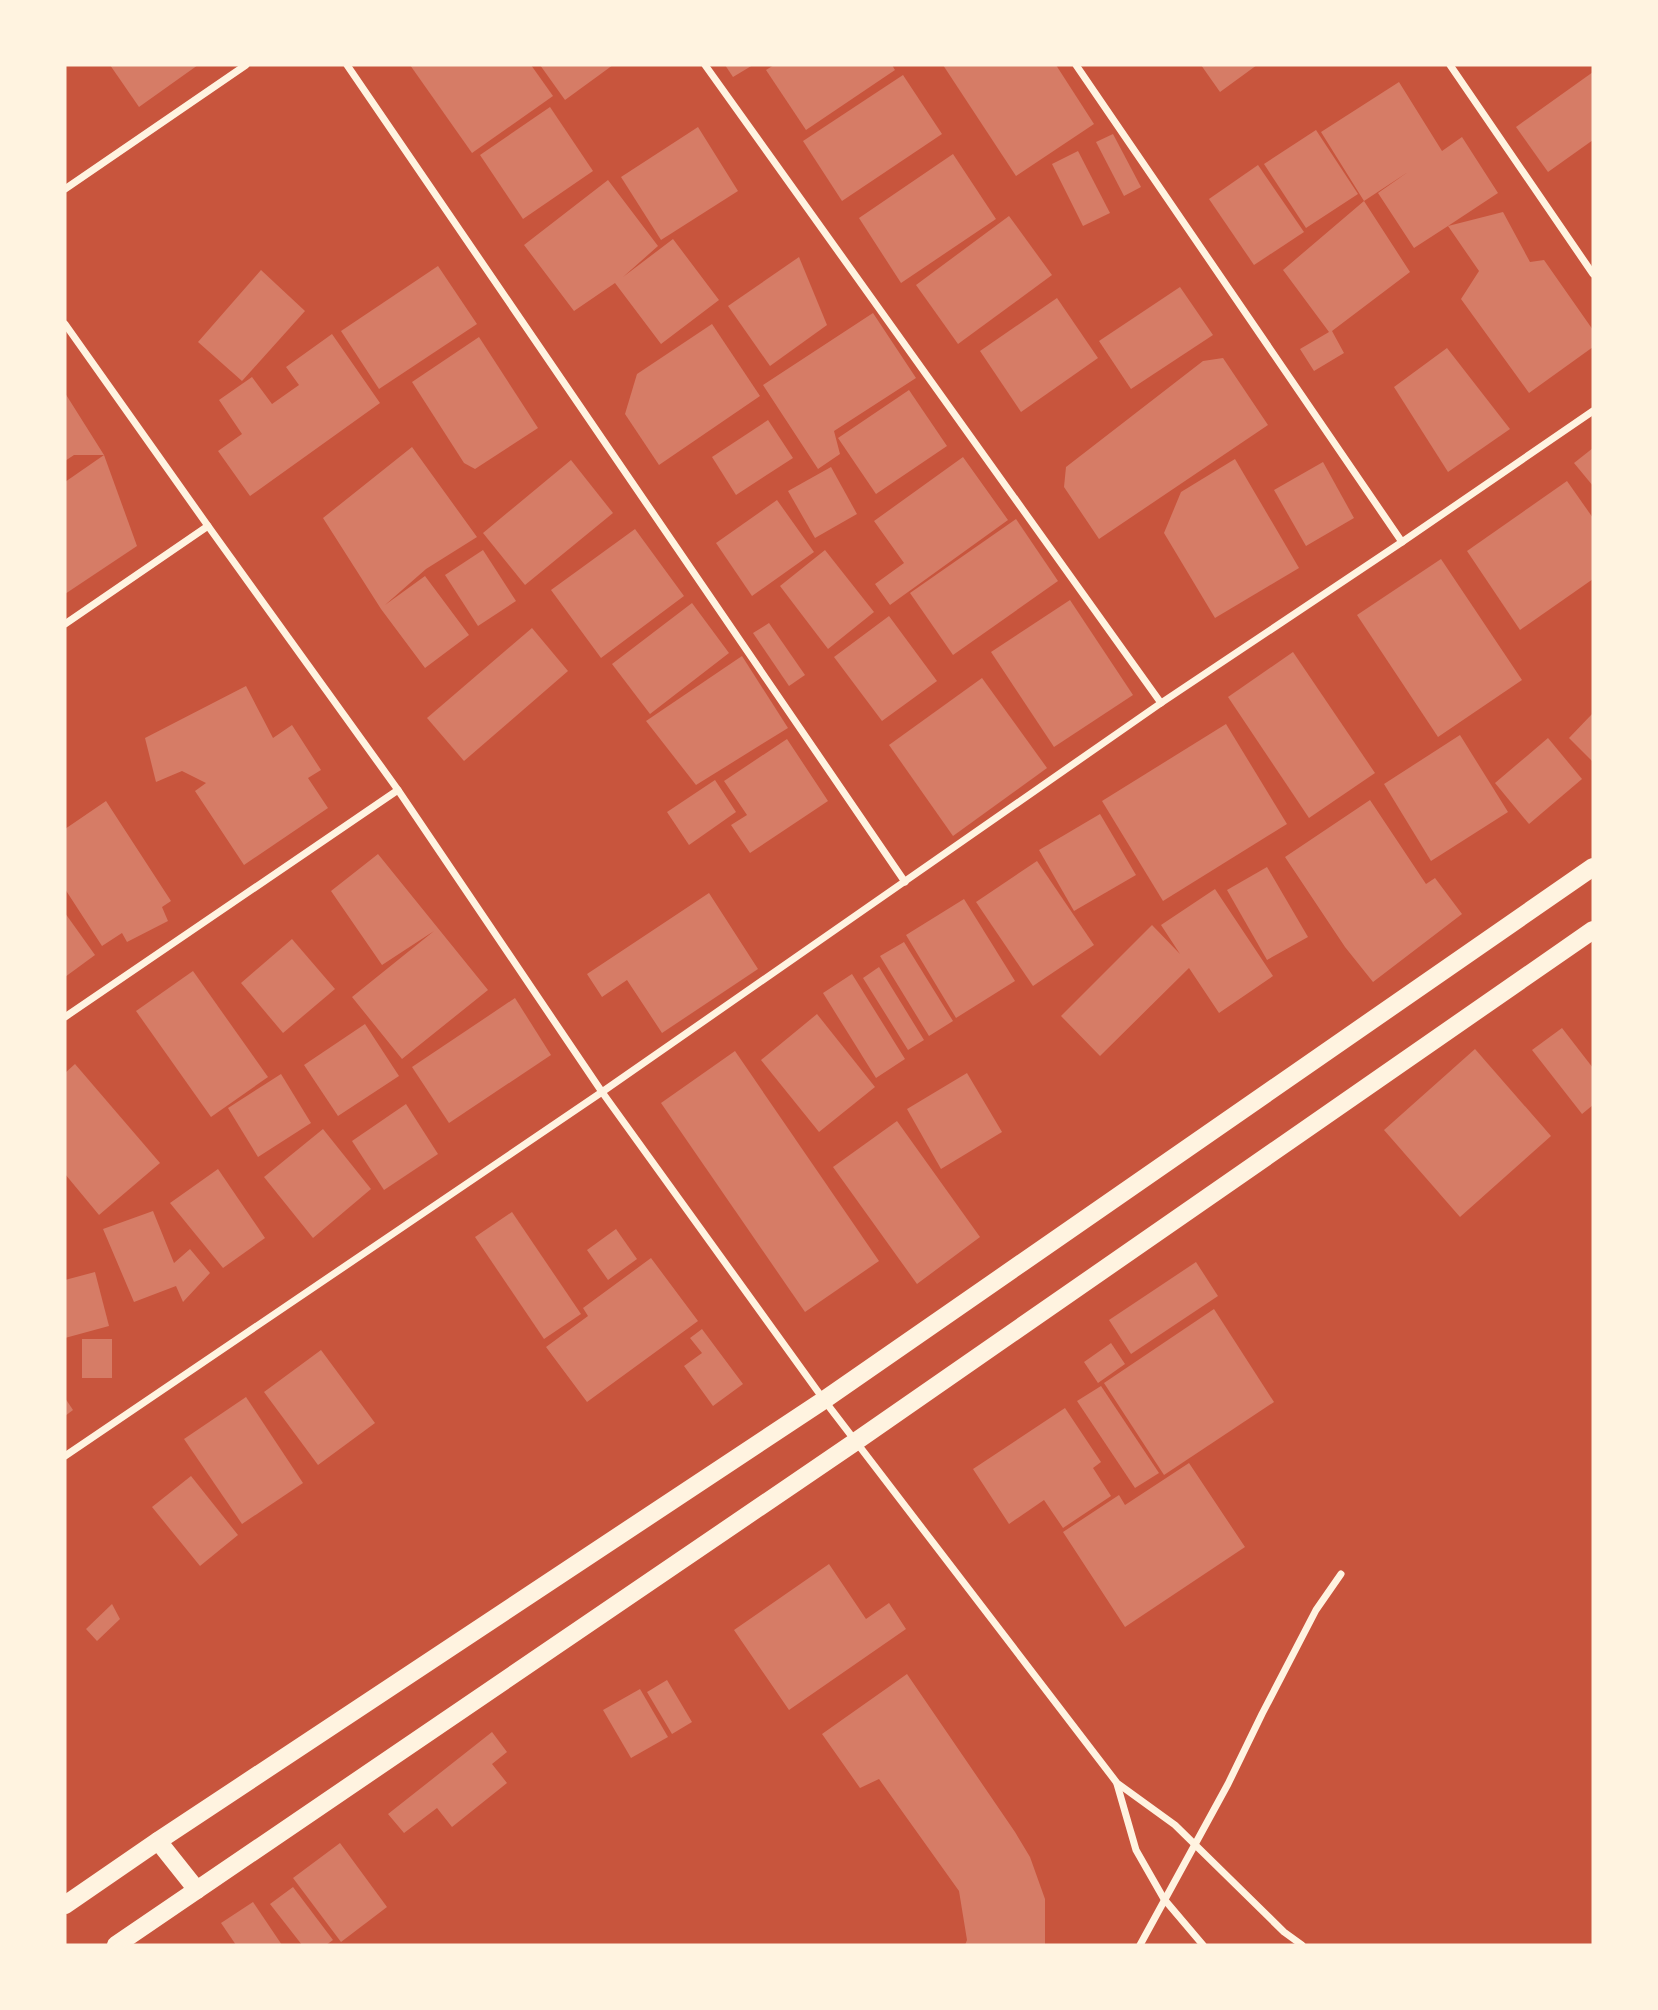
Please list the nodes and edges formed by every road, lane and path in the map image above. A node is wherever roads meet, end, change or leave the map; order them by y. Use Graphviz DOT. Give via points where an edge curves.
graph roads {
  1 [pos="246,65"];
  2 [pos="347,65"];
  3 [pos="705,65"];
  4 [pos="1076,65"];
  5 [pos="1450,65"];
  6 [pos="65,189"];
  7 [pos="1593,274"];
  8 [pos="65,324"];
  9 [pos="1593,411"];
  10 [pos="208,526"];
  11 [pos="1402,542"];
  12 [pos="65,624"];
  13 [pos="1161,703"];
  14 [pos="398,790"];
  15 [pos="1593,867"];
  16 [pos="905,882"];
  17 [pos="1593,930"];
  18 [pos="65,1017"];
  19 [pos="602,1092"];
  20 [pos="824,1400"];
  21 [pos="855,1442"];
  22 [pos="65,1456"];
  23 [pos="1341,1574"];
  24 [pos="1116,1783"];
  25 [pos="158,1841"];
  26 [pos="1195,1846"];
  27 [pos="197,1890"];
  28 [pos="1164,1899"];
  29 [pos="65,1905"];
  30 [pos="116,1945"];
  31 [pos="1140,1945"];
  32 [pos="1203,1945"];
  33 [pos="1302,1945"];
  1 -- 6 [label="street"];
  2 -- 16 [label="street"];
  3 -- 13 [label="street"];
  4 -- 11 [label="street"];
  5 -- 7 [label="street"];
  8 -- 10 [label="street"];
  9 -- 11 [label="street"];
  10 -- 12 [label="street"];
  10 -- 14 [label="street"];
  11 -- 13 [label="street"];
  13 -- 16 [label="street"];
  14 -- 18 [label="street"];
  14 -- 19 [label="street"];
  15 -- 20 [label="main road"];
  16 -- 19 [label="street"];
  17 -- 21 [label="main road"];
  19 -- 20 [label="street"];
  19 -- 22 [label="street"];
  20 -- 21 [label="street"];
  20 -- 25 [label="main road"];
  21 -- 24 [label="street"];
  21 -- 27 [label="main road"];
  23 -- 26 [label="street" via="1316,1610"];
  24 -- 26 [label="street" via="1175,1825"];
  24 -- 28 [label="street" via="1136,1850"];
  25 -- 27 [label="main road"];
  25 -- 29 [label="main road"];
  26 -- 28 [label="street"];
  26 -- 33 [label="street"];
  27 -- 30 [label="main road"];
  28 -- 31 [label="street"];
  28 -- 32 [label="street"];
}
